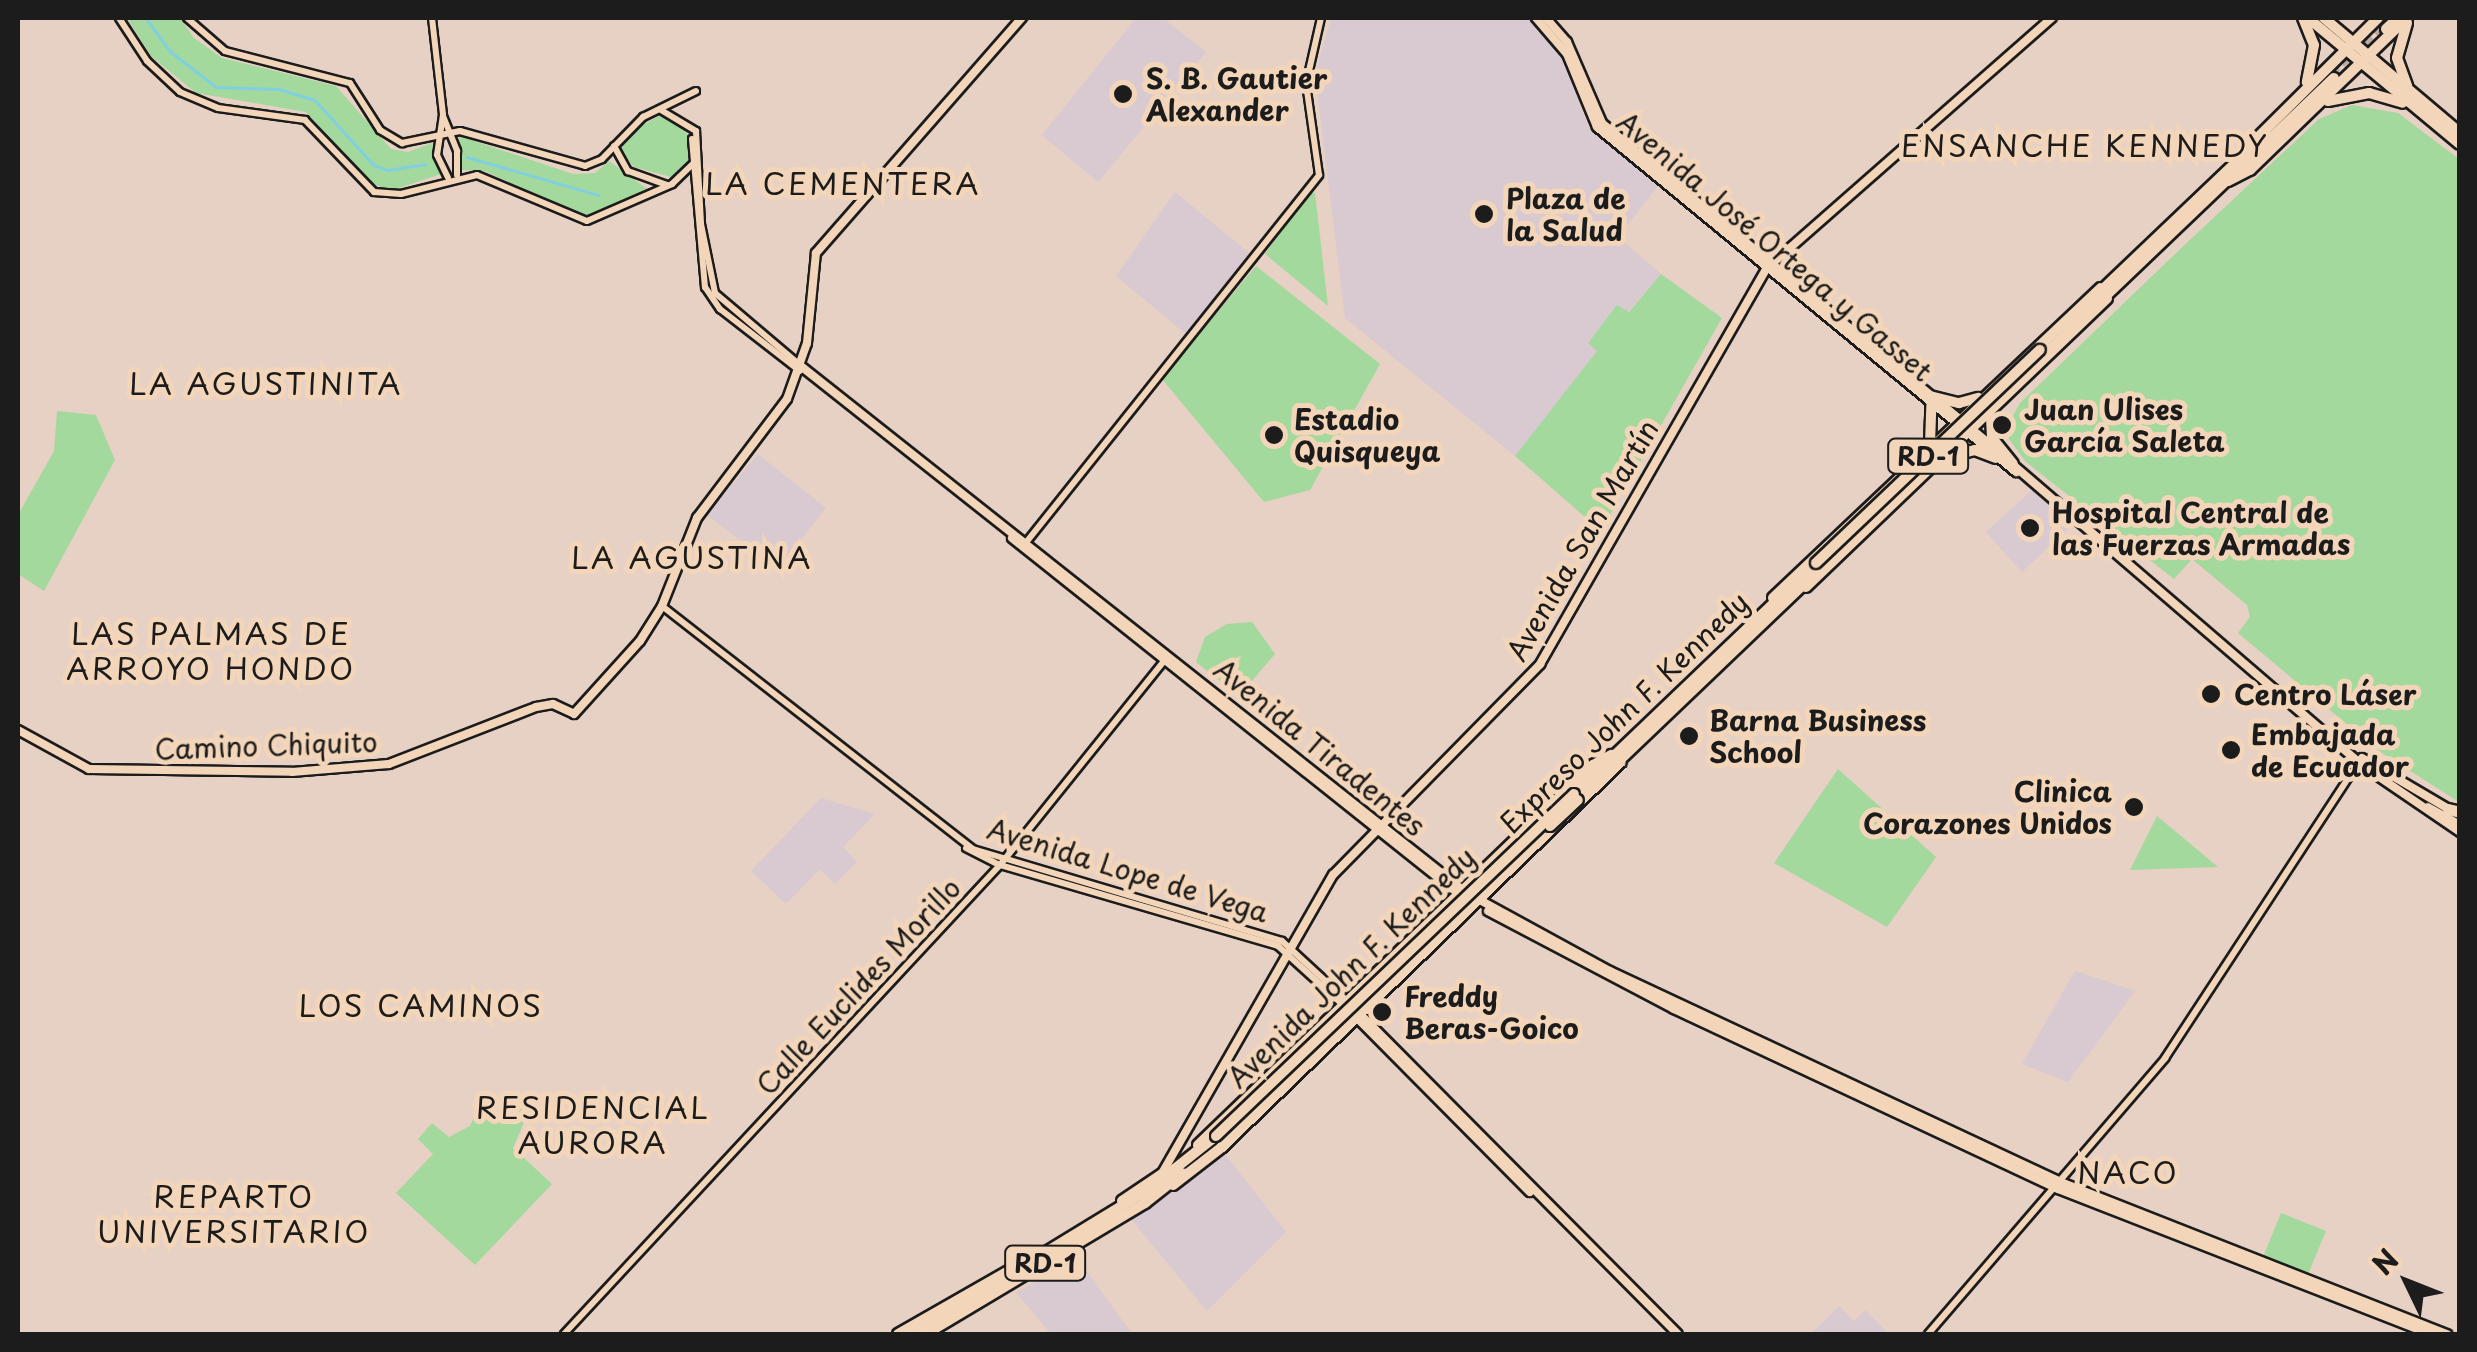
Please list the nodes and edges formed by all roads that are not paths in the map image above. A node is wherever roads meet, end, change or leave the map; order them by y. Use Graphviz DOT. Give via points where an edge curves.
graph roads {
  1 [pos="119,18"];
  2 [pos="187,18"];
  3 [pos="432,18"];
  4 [pos="1022,18"];
  5 [pos="1321,18"];
  6 [pos="1536,18"];
  7 [pos="1546,18"];
  8 [pos="2052,18"];
  9 [pos="2305,18"];
  10 [pos="2324,18"];
  11 [pos="2398,18"];
  12 [pos="2409,18"];
  13 [pos="2384,22"];
  14 [pos="2349,45"];
  15 [pos="2365,60"];
  16 [pos="696,91"];
  17 [pos="2295,98"];
  18 [pos="2414,103"];
  19 [pos="660,110"];
  20 [pos="2314,110"];
  21 [pos="443,116"];
  22 [pos="451,131"];
  23 [pos="2460,133"];
  24 [pos="439,134"];
  25 [pos="2460,144"];
  26 [pos="614,145"];
  27 [pos="2234,161"];
  28 [pos="694,164"];
  29 [pos="457,175"];
  30 [pos="448,178"];
  31 [pos="2228,181"];
  32 [pos="670,185"];
  33 [pos="693,196"];
  34 [pos="1769,266"];
  35 [pos="2105,290"];
  36 [pos="801,369"];
  37 [pos="2001,380"];
  38 [pos="1988,392"];
  39 [pos="2014,392"];
  40 [pos="1930,401"];
  41 [pos="1995,411"];
  42 [pos="1955,422"];
  43 [pos="1971,434"];
  44 [pos="1928,449"];
  45 [pos="1996,458"];
  46 [pos="1913,464"];
  47 [pos="2013,464"];
  48 [pos="1930,474"];
  49 [pos="2026,478"];
  50 [pos="1024,545"];
  51 [pos="1819,565"];
  52 [pos="1792,596"];
  53 [pos="662,606"];
  54 [pos="1766,606"];
  55 [pos="1166,657"];
  56 [pos="18,730"];
  57 [pos="1611,754"];
  58 [pos="1624,756"];
  59 [pos="2362,758"];
  60 [pos="1576,797"];
  61 [pos="2408,798"];
  62 [pos="2456,812"];
  63 [pos="2460,824"];
  64 [pos="1380,826"];
  65 [pos="2460,832"];
  66 [pos="1508,849"];
  67 [pos="1520,862"];
  68 [pos="1002,863"];
  69 [pos="1461,892"];
  70 [pos="1478,902"];
  71 [pos="1423,928"];
  72 [pos="1436,942"];
  73 [pos="1290,949"];
  74 [pos="1386,963"];
  75 [pos="1400,976"];
  76 [pos="1344,1002"];
  77 [pos="1358,1016"];
  78 [pos="1303,1043"];
  79 [pos="1317,1056"];
  80 [pos="1218,1138"];
  81 [pos="1161,1175"];
  82 [pos="2060,1186"];
  83 [pos="1159,1194"];
  84 [pos="1117,1205"];
  85 [pos="1020,1266"];
  86 [pos="564,1334"];
  87 [pos="898,1334"];
  88 [pos="912,1334"];
  89 [pos="929,1334"];
  90 [pos="1675,1334"];
  91 [pos="1928,1334"];
  92 [pos="2429,1334"];
  93 [pos="2447,1334"];
  1 -- 30 [label="street" via="147,61 180,92 218,108 305,120 374,192 401,194"];
  2 -- 24 [label="street" via="225,51 350,83 392,140 409,144"];
  3 -- 21 [label="street"];
  4 -- 36 [label="main road" via="816,254"];
  5 -- 50 [label="street" via="1306,84 1318,176"];
  6 -- 34 [label="main road, Avenida José Ortega y Gasset" via="1566,54 1597,126"];
  7 -- 34 [label="main road, Avenida José Ortega y Gasset" via="1567,42 1602,124"];
  8 -- 34 [label="main road, Avenida San Martín"];
  9 -- 14 [label="main road"];
  9 -- 17 [label="main road" via="2314,63"];
  10 -- 14 [label="main road"];
  11 -- 13 [label="main road, RD-1"];
  12 -- 15 [label="main road, RD-1"];
  12 -- 18 [label="main road" via="2396,58"];
  13 -- 14 [label="main road, RD-1"];
  14 -- 15 [label="main road"];
  14 -- 17 [label="main road, RD-1"];
  15 -- 18 [label="main road"];
  15 -- 20 [label="main road, RD-1"];
  16 -- 19 [label="street"];
  17 -- 27 [label="main road, RD-1"];
  18 -- 20 [label="main road" via="2358,93"];
  18 -- 23 [label="main road"];
  18 -- 25 [label="main road"];
  19 -- 26 [label="street"];
  19 -- 28 [label="street, Avenida Tiradentes" via="694,129"];
  20 -- 31 [label="main road, RD-1" via="2250,170"];
  21 -- 22 [label="street"];
  21 -- 24 [label="street"];
  22 -- 24 [label="street"];
  22 -- 26 [label="street" via="511,142 572,166 596,162"];
  22 -- 29 [label="street"];
  24 -- 30 [label="street" via="438,162"];
  26 -- 32 [label="street" via="628,172"];
  27 -- 31 [label="main road, Expreso John F. Kennedy / RD-1" via="2332,76"];
  27 -- 35 [label="main road, Expreso John F. Kennedy / RD-1"];
  28 -- 32 [label="street"];
  28 -- 33 [label="street, Avenida Tiradentes"];
  28 -- 36 [label="street, Avenida Tiradentes" via="714,292"];
  29 -- 30 [label="street"];
  29 -- 32 [label="street" via="477,175 587,221"];
  31 -- 35 [label="main road, Expreso John F. Kennedy / RD-1"];
  32 -- 33 [label="street"];
  33 -- 36 [label="street, Avenida Tiradentes" via="700,274 710,297"];
  34 -- 40 [label="main road, Avenida José Ortega y Gasset"];
  34 -- 64 [label="main road, Avenida San Martín" via="1540,664"];
  35 -- 37 [label="main road, RD-1"];
  35 -- 39 [label="main road, RD-1"];
  35 -- 51 [label="main road, Expreso John F. Kennedy / RD-1, bridge"];
  36 -- 50 [label="main road, Avenida Tiradentes"];
  36 -- 53 [label="main road" via="767,432 697,518"];
  37 -- 38 [label="main road, RD-1"];
  37 -- 39 [label="main road" via="1977,408 1978,417"];
  38 -- 40 [label="main road" via="1958,403"];
  38 -- 42 [label="main road, RD-1"];
  39 -- 41 [label="main road, RD-1"];
  40 -- 42 [label="main road, Avenida José Ortega y Gasset"];
  40 -- 44 [label="main road"];
  41 -- 43 [label="main road, RD-1"];
  41 -- 47 [label="main road" via="1990,432"];
  42 -- 43 [label="main road, Avenida José Ortega y Gasset"];
  42 -- 44 [label="main road, RD-1"];
  43 -- 45 [label="main road, Avenida José Ortega y Gasset"];
  43 -- 47 [label="main road, Avenida José Ortega y Gasset"];
  43 -- 48 [label="main road, RD-1"];
  44 -- 46 [label="main road, RD-1"];
  45 -- 48 [label="main road" via="1968,450"];
  45 -- 49 [label="main road, Avenida José Ortega y Gasset"];
  46 -- 48 [label="main road" via="1950,441"];
  46 -- 54 [label="main road, RD-1"];
  47 -- 49 [label="main road, Avenida José Ortega y Gasset"];
  48 -- 52 [label="main road, RD-1"];
  49 -- 59 [label="main road, Avenida José Ortega y Gasset"];
  50 -- 55 [label="main road, Avenida Tiradentes"];
  51 -- 52 [label="main road, Expreso John F. Kennedy / RD-1"];
  51 -- 54 [label="main road, Expreso John F. Kennedy / RD-1"];
  52 -- 58 [label="main road, Expreso John F. Kennedy / RD-1"];
  53 -- 56 [label="main road, Camino Chiquito" via="632,651 574,714 554,704 536,707 389,764 292,772 88,769"];
  53 -- 68 [label="street, Avenida Lope de Vega" via="973,849"];
  54 -- 57 [label="main road, Expreso John F. Kennedy / RD-1"];
  55 -- 64 [label="main road, Avenida Tiradentes"];
  55 -- 68 [label="street, Calle Euclides Morillo"];
  57 -- 60 [label="main road, Expreso John F. Kennedy / RD-1"];
  57 -- 66 [label="main road, Avenida John F. Kennedy / RD-1"];
  58 -- 60 [label="main road, Expreso John F. Kennedy / RD-1"];
  58 -- 67 [label="main road, Avenida John F. Kennedy / RD-1"];
  59 -- 61 [label="main road, Avenida José Ortega y Gasset"];
  59 -- 62 [label="main road, Avenida José Ortega y Gasset"];
  59 -- 82 [label="street" via="2164,1058"];
  60 -- 80 [label="main road, Expreso John F. Kennedy / RD-1, bridge"];
  61 -- 63 [label="street"];
  61 -- 65 [label="main road, Avenida José Ortega y Gasset"];
  64 -- 69 [label="main road, Avenida Tiradentes"];
  64 -- 73 [label="main road, Avenida San Martín" via="1333,874"];
  66 -- 67 [label="main road" via="1482,876 1483,885"];
  66 -- 69 [label="main road, Avenida John F. Kennedy / RD-1"];
  67 -- 70 [label="main road, Avenida John F. Kennedy / RD-1"];
  68 -- 73 [label="street, Avenida Lope de Vega"];
  68 -- 86 [label="street, Calle Euclides Morillo"];
  69 -- 70 [label="main road, Avenida Tiradentes"];
  69 -- 71 [label="main road, Avenida John F. Kennedy / RD-1"];
  70 -- 72 [label="main road, Avenida John F. Kennedy / RD-1"];
  70 -- 82 [label="main road, Avenida Tiradentes" via="1659,1002"];
  71 -- 72 [label="main road" via="1460,906"];
  71 -- 74 [label="main road, Avenida John F. Kennedy / RD-1"];
  72 -- 75 [label="main road, Avenida John F. Kennedy / RD-1"];
  73 -- 76 [label="street, Avenida Lope de Vega"];
  73 -- 81 [label="main road, Avenida San Martín"];
  74 -- 75 [label="main road" via="1362,991 1364,1000"];
  74 -- 76 [label="main road, Avenida John F. Kennedy / RD-1"];
  75 -- 77 [label="main road, Avenida John F. Kennedy / RD-1"];
  76 -- 77 [label="main road, Avenida Lope de Vega"];
  76 -- 78 [label="main road, Avenida John F. Kennedy / RD-1"];
  77 -- 79 [label="main road, Avenida John F. Kennedy / RD-1"];
  77 -- 90 [label="main road, Avenida Lope de Vega"];
  78 -- 79 [label="main road" via="1340,1020"];
  78 -- 81 [label="main road, Avenida John F. Kennedy / RD-1"];
  79 -- 83 [label="main road, Avenida John F. Kennedy / RD-1" via="1222,1147"];
  80 -- 83 [label="main road, Expreso John F. Kennedy / RD-1"];
  80 -- 84 [label="main road, Expreso John F. Kennedy / RD-1"];
  81 -- 84 [label="main road, Avenida John F. Kennedy / RD-1"];
  82 -- 91 [label="street"];
  82 -- 92 [label="main road, Avenida Tiradentes"];
  82 -- 93 [label="main road, Avenida Tiradentes"];
  83 -- 89 [label="main road, Expreso John F. Kennedy / RD-1"];
  84 -- 85 [label="main road, Expreso John F. Kennedy / RD-1"];
  85 -- 87 [label="main road, RD-1"];
  85 -- 88 [label="main road, Expreso John F. Kennedy / RD-1"];
}
